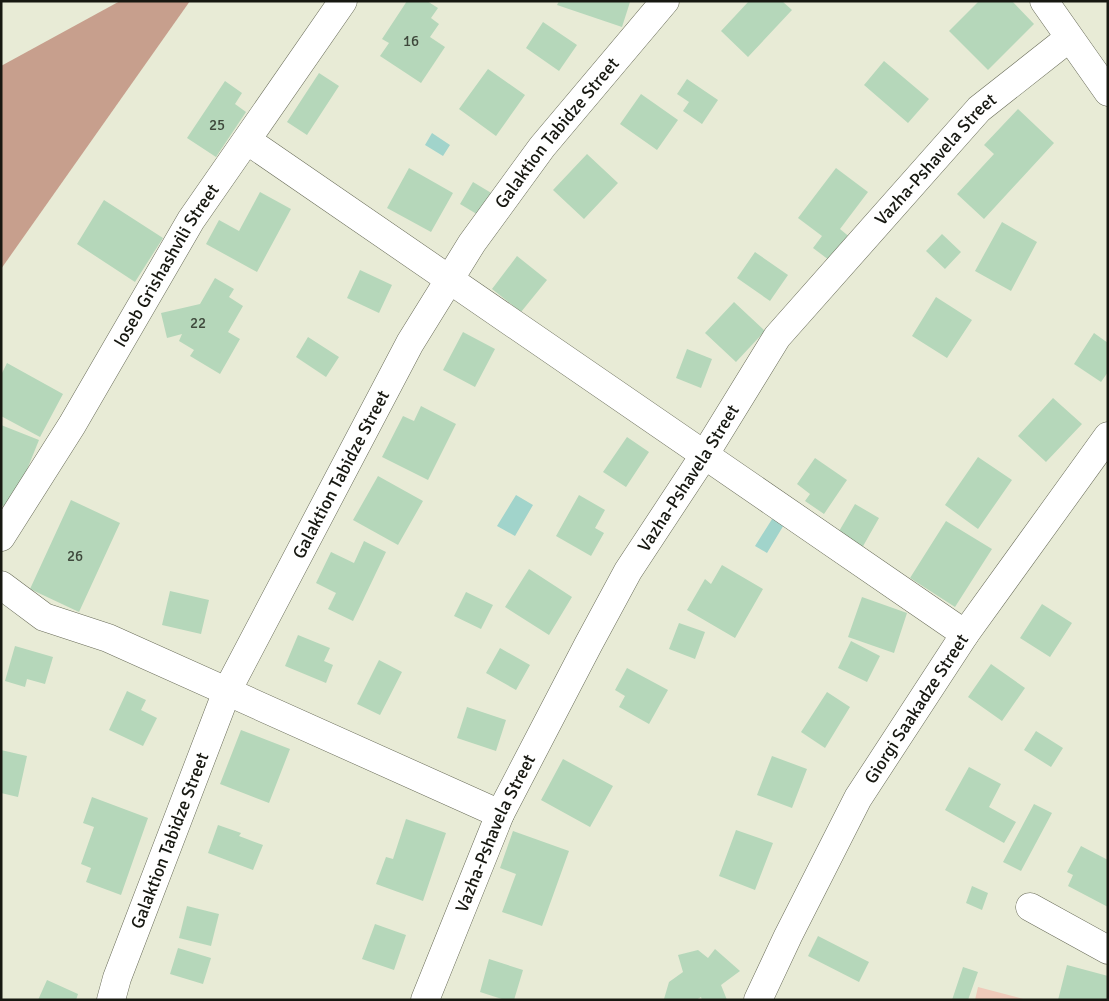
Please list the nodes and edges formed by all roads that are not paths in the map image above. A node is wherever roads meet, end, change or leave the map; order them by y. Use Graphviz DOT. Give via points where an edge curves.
graph roads {
  1 [pos="343,1"];
  2 [pos="665,1"];
  3 [pos="1044,1"];
  4 [pos="1069,38"];
  5 [pos="1108,92"];
  6 [pos="248,140"];
  7 [pos="450,279"];
  8 [pos="1108,436"];
  9 [pos="705,454"];
  10 [pos="1,537"];
  11 [pos="1,585"];
  12 [pos="965,634"];
  13 [pos="227,691"];
  14 [pos="500,814"];
  15 [pos="1030,907"];
  16 [pos="1108,950"];
  17 [pos="111,1000"];
  18 [pos="425,1000"];
  19 [pos="758,1000"];
  1 -- 6 [label="street, Ioseb Grishashvili Street"];
  2 -- 7 [label="street, Galaktion Tabidze Street" via="542,147"];
  3 -- 4 [label="street"];
  4 -- 5 [label="street"];
  4 -- 9 [label="street, Vazha-Pshavela Street" via="979,109 777,337"];
  6 -- 7 [label="street"];
  6 -- 10 [label="street, Ioseb Grishashvili Street" via="191,220 72,425"];
  7 -- 9 [label="street"];
  7 -- 13 [label="street, Galaktion Tabidze Street" via="410,343"];
  8 -- 12 [label="street, Giorgi Saakadze Street"];
  9 -- 12 [label="street"];
  9 -- 14 [label="street, Vazha-Pshavela Street" via="628,571"];
  11 -- 13 [label="street" via="44,617 108,638"];
  12 -- 19 [label="street, Giorgi Saakadze Street" via="858,798"];
  13 -- 14 [label="street"];
  13 -- 17 [label="street, Galaktion Tabidze Street"];
  14 -- 18 [label="street, Vazha-Pshavela Street"];
  15 -- 16 [label="street"];
}
